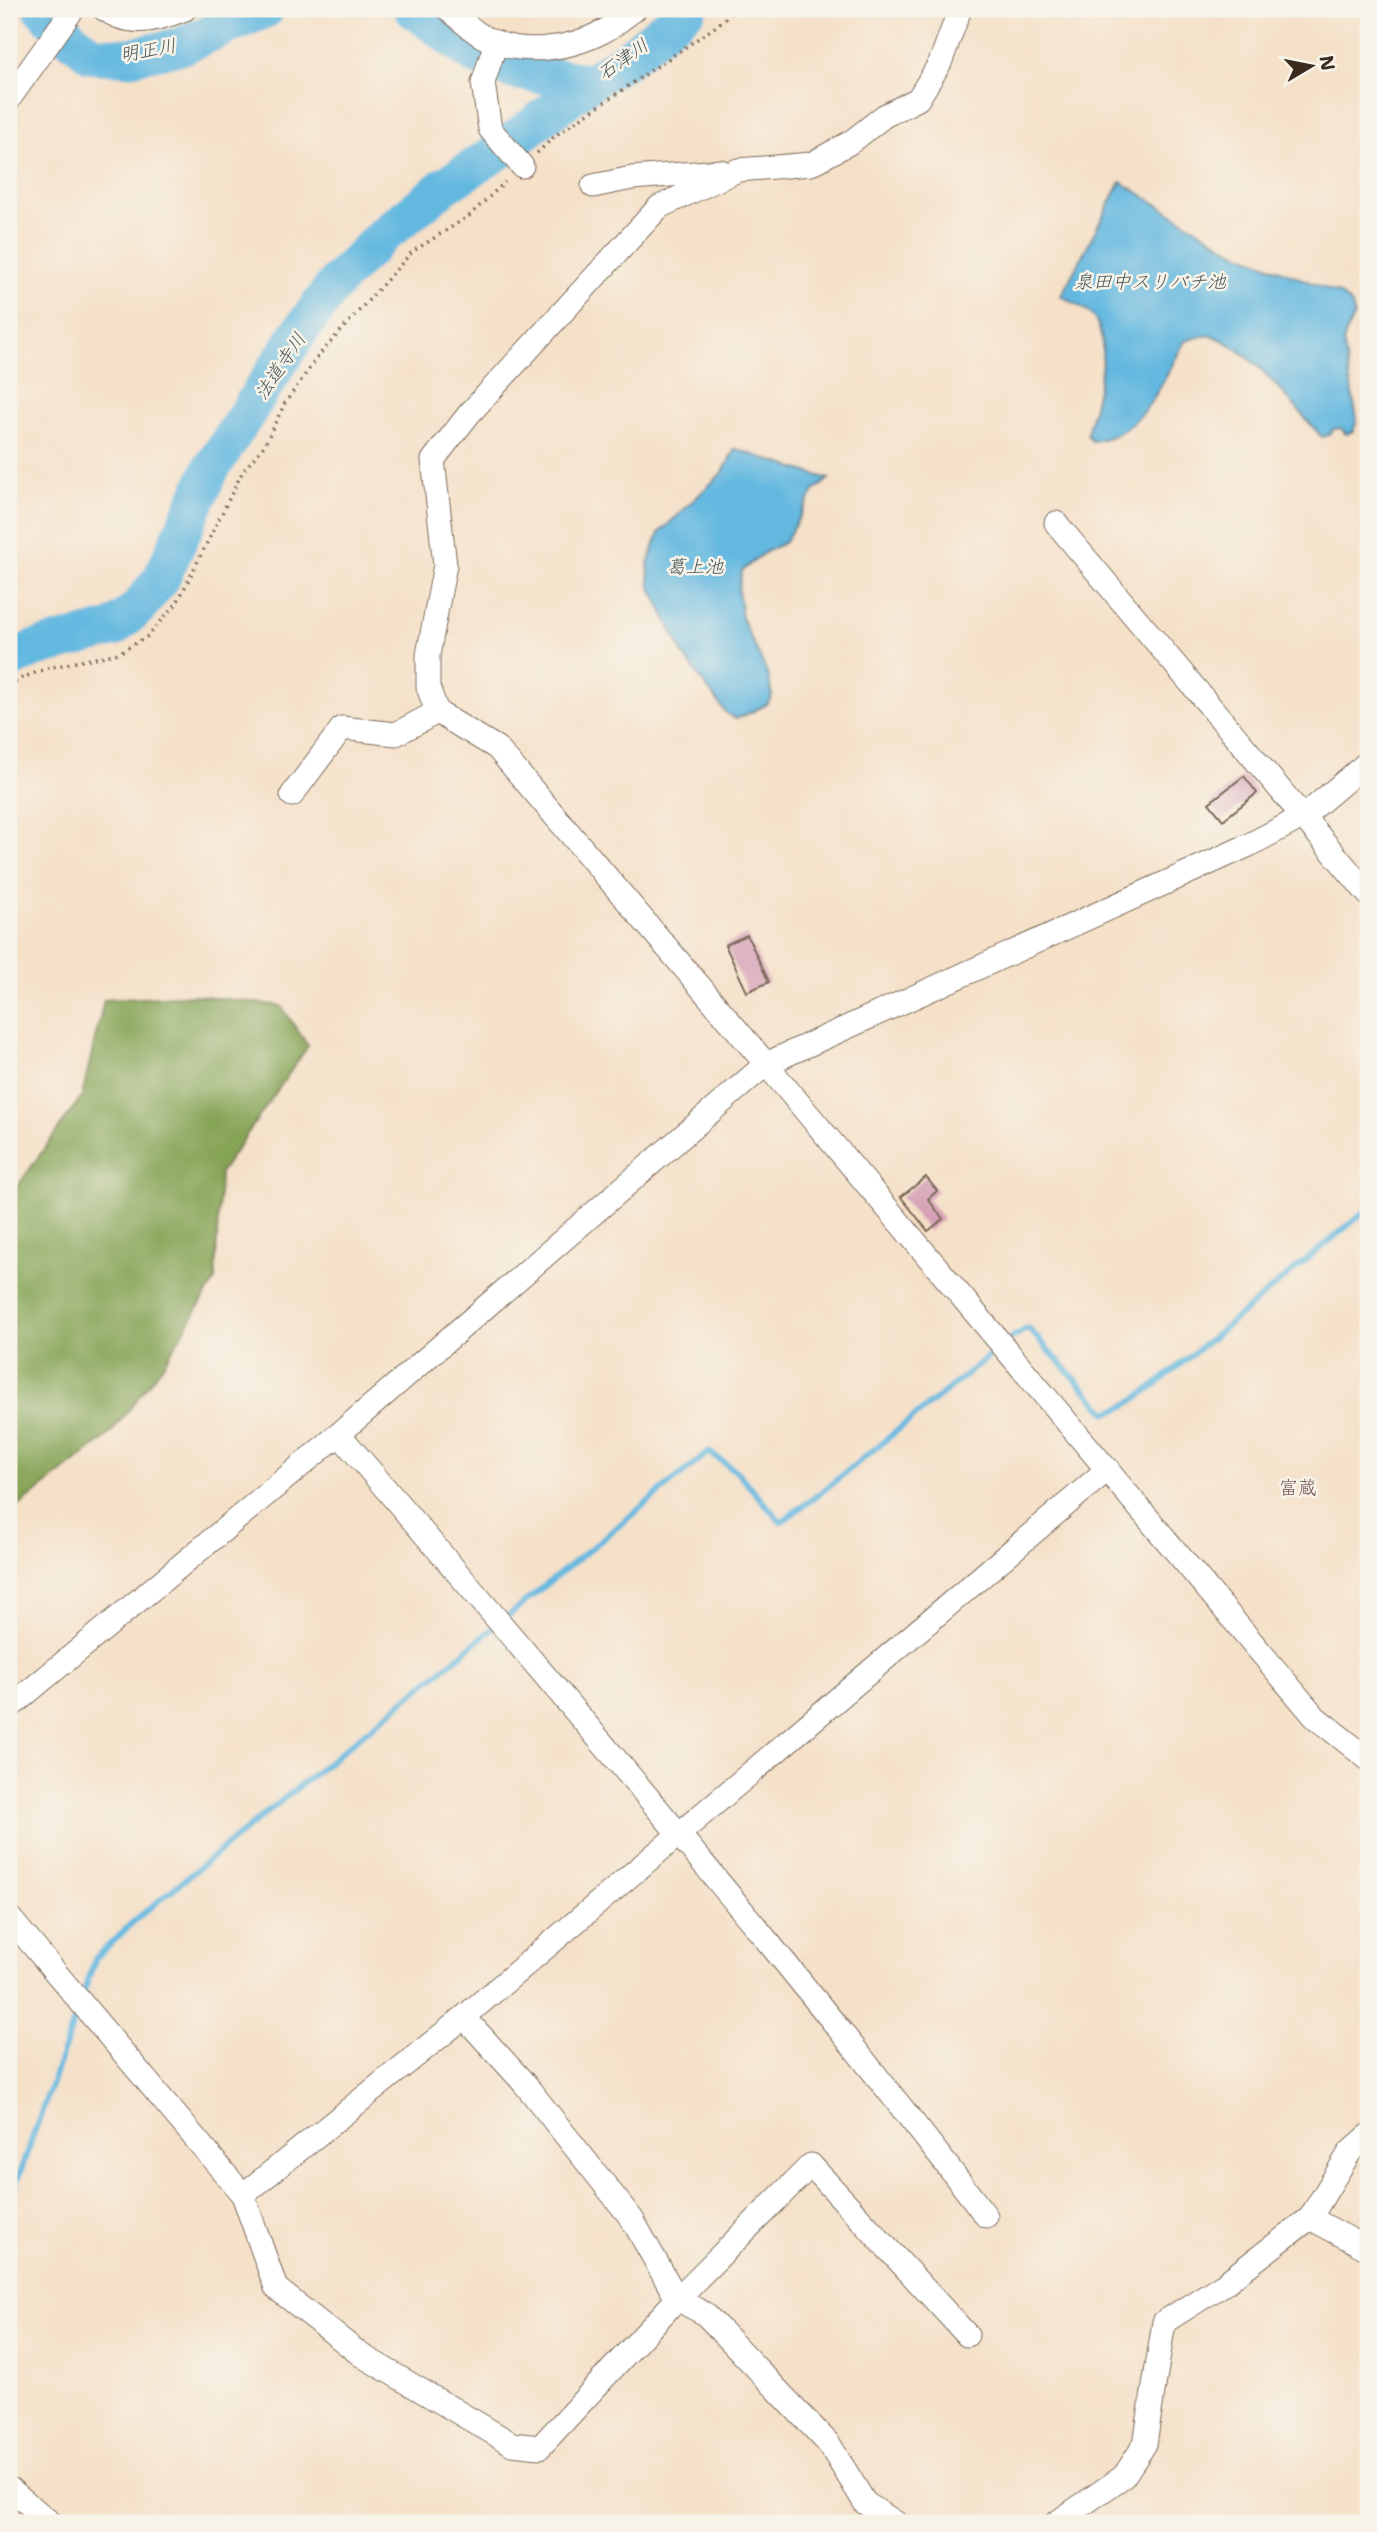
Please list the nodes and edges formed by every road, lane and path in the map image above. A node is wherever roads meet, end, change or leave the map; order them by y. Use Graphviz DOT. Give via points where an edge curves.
graph roads {
  1 [pos="73,9"];
  2 [pos="104,9"];
  3 [pos="185,9"];
  4 [pos="448,9"];
  5 [pos="635,9"];
  6 [pos="736,9"];
  7 [pos="960,9"];
  8 [pos="496,42"];
  9 [pos="9,99"];
  10 [pos="522,166"];
  11 [pos="738,170"];
  12 [pos="593,186"];
  13 [pos="1056,523"];
  14 [pos="9,687"];
  15 [pos="437,712"];
  16 [pos="1368,762"];
  17 [pos="292,795"];
  18 [pos="1304,816"];
  19 [pos="1368,894"];
  20 [pos="766,1064"];
  21 [pos="339,1434"];
  22 [pos="1108,1469"];
  23 [pos="9,1708"];
  24 [pos="1368,1759"];
  25 [pos="679,1832"];
  26 [pos="9,1917"];
  27 [pos="464,2017"];
  28 [pos="1368,2136"];
  29 [pos="243,2194"];
  30 [pos="986,2216"];
  31 [pos="1310,2218"];
  32 [pos="1368,2249"];
  33 [pos="677,2299"];
  34 [pos="967,2335"];
  35 [pos="9,2488"];
  36 [pos="51,2523"];
  37 [pos="896,2523"];
  38 [pos="1056,2523"];
  1 -- 9 [label="street"];
  2 -- 3 [label="street" via="131,21"];
  4 -- 8 [label="street"];
  5 -- 8 [label="street" via="607,30 563,46 508,47"];
  6 -- 10 [label="path" via="556,135"];
  7 -- 11 [label="street" via="940,62 918,99 811,164"];
  8 -- 10 [label="street" via="483,83 490,129"];
  10 -- 14 [label="path" via="469,216 412,252 319,355 285,403 264,446 243,471 177,603 148,636 119,653 48,668"];
  11 -- 12 [label="street" via="632,178"];
  11 -- 15 [label="street" via="659,207 469,414 433,460 445,565 428,655 428,687"];
  13 -- 18 [label="street"];
  15 -- 17 [label="street" via="396,734 342,728"];
  15 -- 20 [label="street" via="497,748"];
  16 -- 18 [label="street"];
  18 -- 19 [label="street"];
  18 -- 20 [label="street"];
  20 -- 21 [label="street"];
  20 -- 22 [label="street"];
  21 -- 23 [label="street"];
  21 -- 25 [label="street"];
  22 -- 24 [label="street" via="1315,1717"];
  22 -- 25 [label="street"];
  25 -- 27 [label="street"];
  25 -- 30 [label="street"];
  26 -- 29 [label="street"];
  27 -- 29 [label="street"];
  27 -- 33 [label="street" via="524,2083 632,2219"];
  28 -- 31 [label="street" via="1350,2152"];
  29 -- 33 [label="street" via="276,2288 361,2355 512,2444 540,2447"];
  31 -- 32 [label="street"];
  31 -- 38 [label="street" via="1224,2284 1164,2322 1145,2444 1124,2476"];
  33 -- 34 [label="street" via="811,2165"];
  33 -- 37 [label="street" via="705,2314 829,2444 865,2503"];
  35 -- 36 [label="street"];
}
